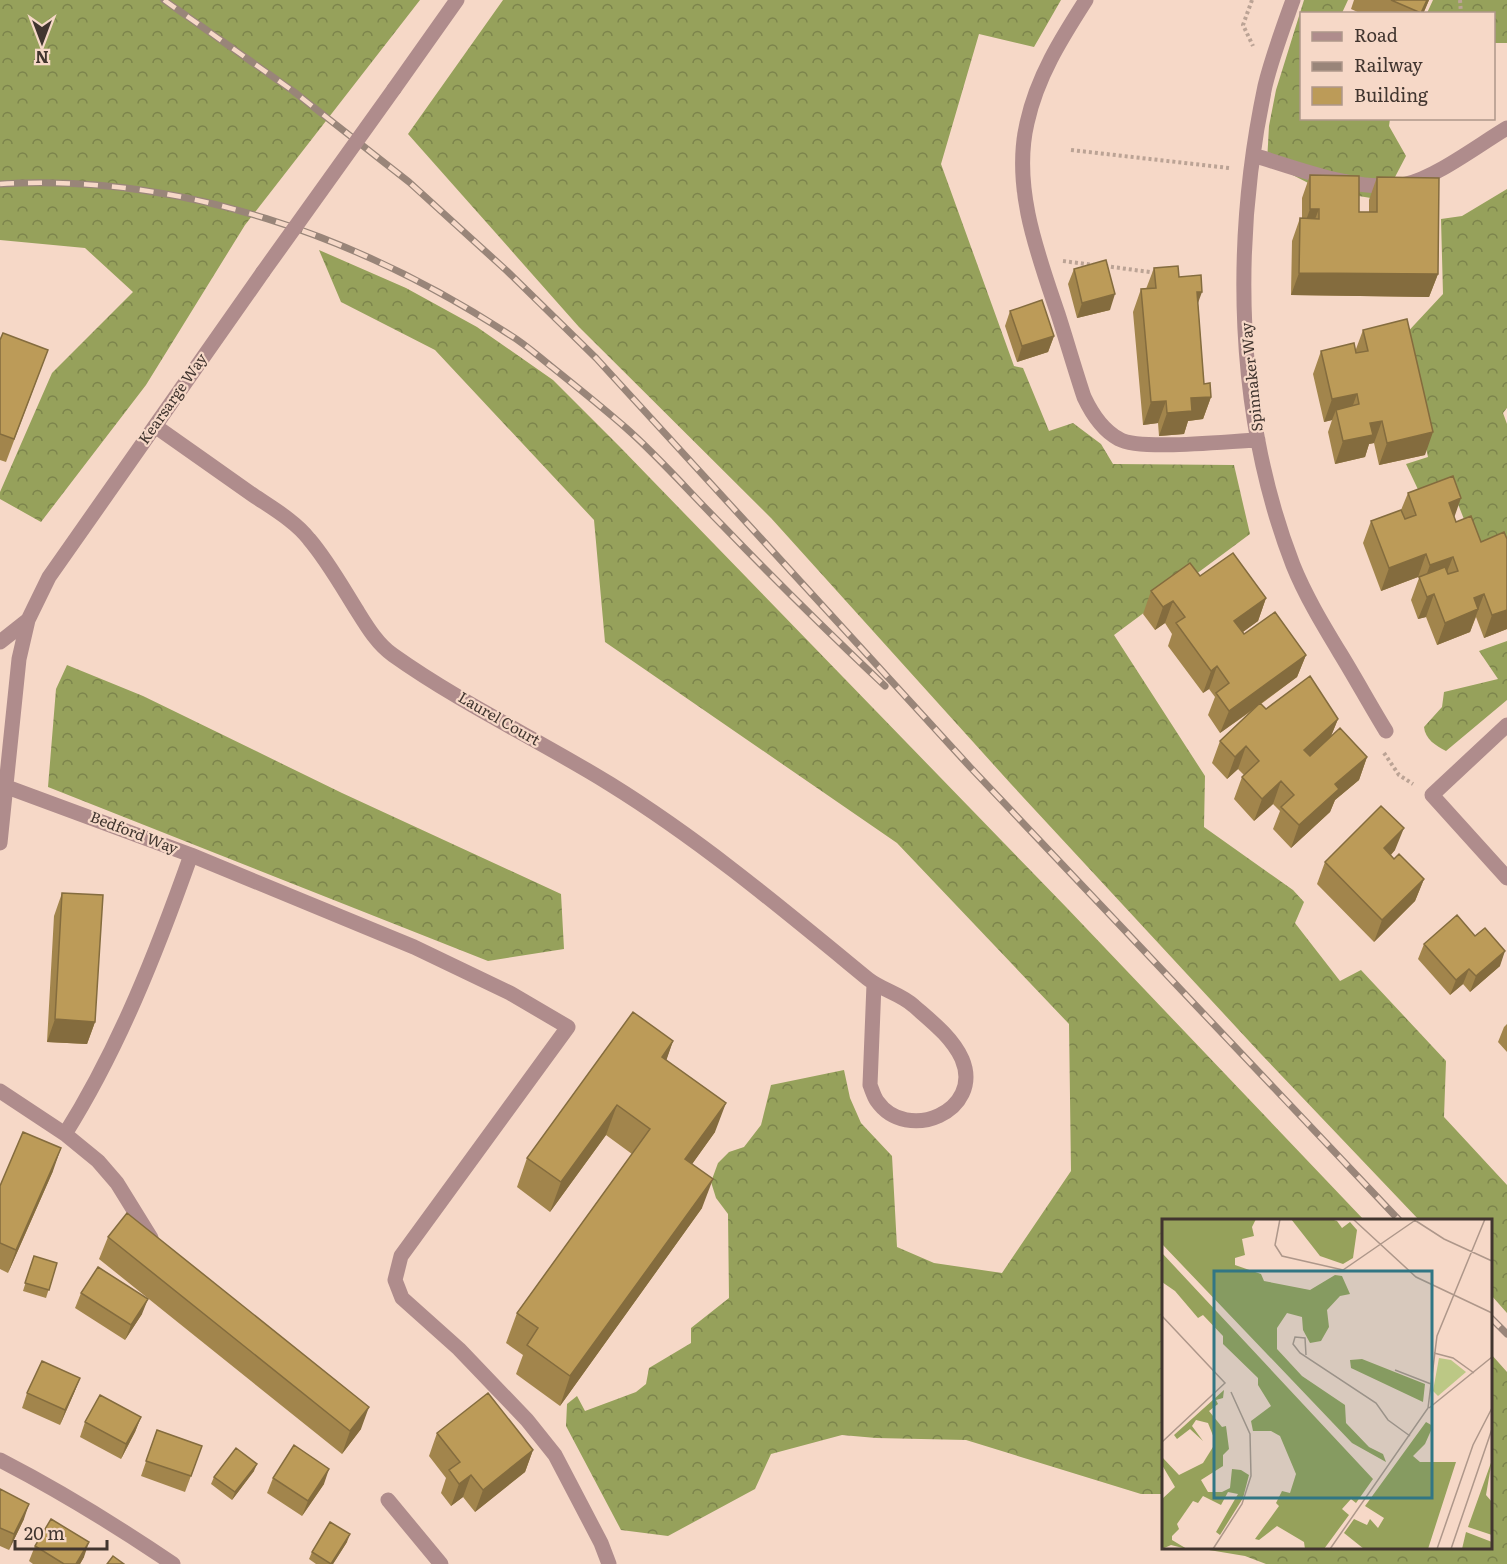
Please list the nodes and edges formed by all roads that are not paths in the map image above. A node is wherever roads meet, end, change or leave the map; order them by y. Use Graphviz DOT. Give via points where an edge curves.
graph roads {
  1 [pos="457,0"];
  2 [pos="1086,0"];
  3 [pos="1293,0"];
  4 [pos="1507,128"];
  5 [pos="1253,155"];
  6 [pos="155,426"];
  7 [pos="1258,440"];
  8 [pos="28,620"];
  9 [pos="0,642"];
  10 [pos="1507,725"];
  11 [pos="1386,731"];
  12 [pos="7,787"];
  13 [pos="0,843"];
  14 [pos="191,855"];
  15 [pos="1507,878"];
  16 [pos="874,984"];
  17 [pos="0,1091"];
  18 [pos="64,1134"];
  19 [pos="158,1249"];
  20 [pos="0,1460"];
  21 [pos="388,1500"];
  22 [pos="173,1564"];
  23 [pos="441,1564"];
  24 [pos="609,1564"];
  1 -- 6 [label="street, Kearsarge Way, bridge"];
  2 -- 7 [label="street" via="1056,46 1037,88 1026,124 1023,164 1026,203 1039,258 1084,397 1103,428 1120,440 1140,445"];
  3 -- 5 [label="street, Spinnaker Way" via="1266,85"];
  4 -- 5 [label="street" via="1427,177 1382,188"];
  5 -- 7 [label="street, Spinnaker Way" via="1244,267 1248,368"];
  6 -- 8 [label="street, Kearsarge Way" via="49,577"];
  6 -- 16 [label="street, Laurel Court" via="308,537 389,653 674,825"];
  7 -- 11 [label="street, Spinnaker Way" via="1294,568"];
  8 -- 9 [label="street"];
  8 -- 12 [label="street, Kearsarge Way" via="19,659"];
  10 -- 15 [label="street" via="1432,795"];
  12 -- 13 [label="street, Kearsarge Way"];
  12 -- 14 [label="street, Bedford Way"];
  14 -- 18 [label="street" via="154,956 91,1092"];
  14 -- 24 [label="street, Bedford Way" via="414,947 510,993 568,1027 401,1256 395,1280 402,1298 459,1349 555,1455 602,1543"];
  16 -- 16 [label="street, Laurel Court" via="870,1085 876,1100 890,1114 910,1121 928,1121 944,1114 958,1101 965,1082 959,1054 910,1002"];
  17 -- 18 [label="street"];
  18 -- 19 [label="street" via="98,1161 117,1183"];
  20 -- 22 [label="street" via="96,1513"];
  21 -- 23 [label="street"];
}
